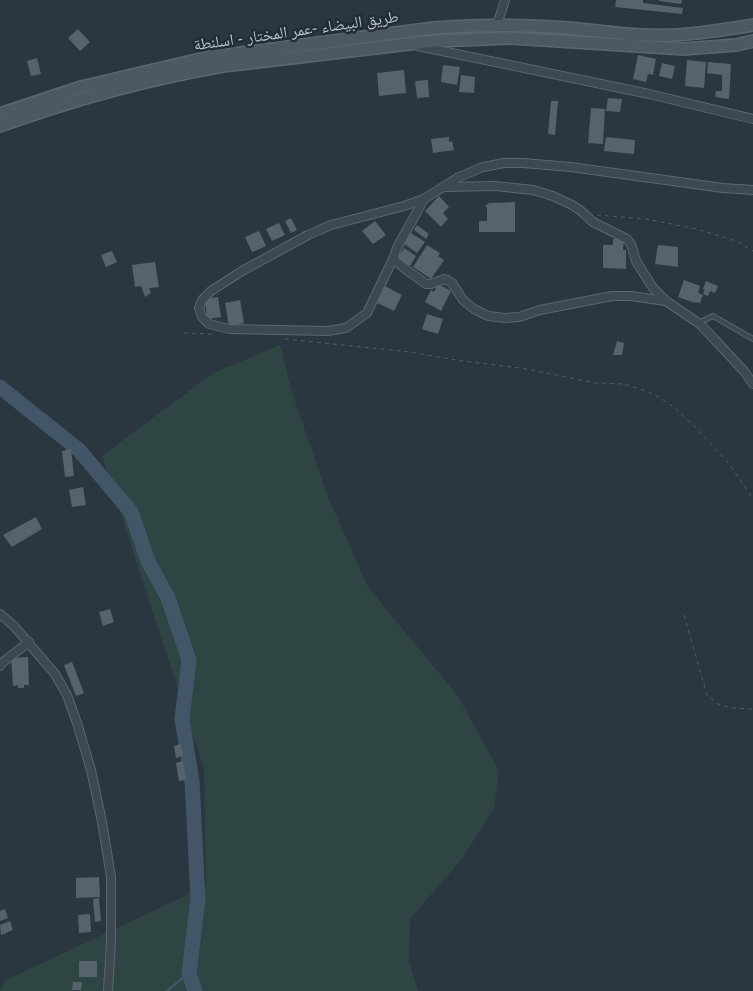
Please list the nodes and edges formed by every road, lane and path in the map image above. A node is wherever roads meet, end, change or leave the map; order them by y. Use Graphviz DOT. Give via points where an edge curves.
graph roads {
  1 [pos="504,0"];
  2 [pos="497,25"];
  3 [pos="753,25"];
  4 [pos="753,41"];
  5 [pos="409,44"];
  6 [pos="222,61"];
  7 [pos="100,88"];
  8 [pos="0,114"];
  9 [pos="753,119"];
  10 [pos="0,126"];
  11 [pos="442,187"];
  12 [pos="753,190"];
  13 [pos="424,199"];
  14 [pos="586,217"];
  15 [pos="753,251"];
  16 [pos="393,260"];
  17 [pos="666,300"];
  18 [pos="698,323"];
  19 [pos="184,333"];
  20 [pos="213,334"];
  21 [pos="279,338"];
  22 [pos="753,340"];
  23 [pos="753,384"];
  24 [pos="753,499"];
  25 [pos="0,614"];
  26 [pos="684,615"];
  27 [pos="29,642"];
  28 [pos="0,666"];
  29 [pos="753,709"];
  30 [pos="108,991"];
  1 -- 2 [label="street"];
  2 -- 3 [label="main road, طريق البيضاء -عمر المختار - اسلنطة" via="677,35"];
  2 -- 6 [label="main road, طريق البيضاء -عمر المختار - اسلنطة" via="434,28"];
  4 -- 5 [label="main road, طريق البيضاء -عمر المختار - اسلنطة" via="736,46 684,49 510,38"];
  5 -- 6 [label="main road, طريق البيضاء -عمر المختار - اسلنطة"];
  5 -- 9 [label="street"];
  6 -- 7 [label="main road, طريق البيضاء -عمر المختار - اسلنطة" via="159,80"];
  7 -- 8 [label="main road, طريق البيضاء -عمر المختار - اسلنطة" via="49,97"];
  7 -- 10 [label="main road, طريق البيضاء -عمر المختار - اسلنطة"];
  11 -- 12 [label="street" via="483,167 523,163"];
  11 -- 13 [label="street"];
  11 -- 14 [label="street" via="495,186 533,190 572,205"];
  13 -- 16 [label="street"];
  13 -- 16 [label="street" via="331,225 308,236 211,291 199,308 202,318 209,324 228,329 327,331 346,328 367,313"];
  14 -- 15 [label="path" via="600,214 697,229 736,240"];
  14 -- 17 [label="street" via="632,244 636,261 653,288"];
  16 -- 17 [label="street" via="426,284 448,280 463,300 488,316 518,317 612,296"];
  17 -- 18 [label="street"];
  18 -- 22 [label="lane" via="714,316"];
  18 -- 23 [label="street"];
  19 -- 20 [label="path"];
  21 -- 24 [label="path" via="410,352 624,384 646,391 659,396 696,428 730,465"];
  25 -- 27 [label="street"];
  26 -- 29 [label="path" via="707,695 718,704 731,708"];
  27 -- 28 [label="street"];
  27 -- 30 [label="street" via="67,695 102,822 111,877"];
}
